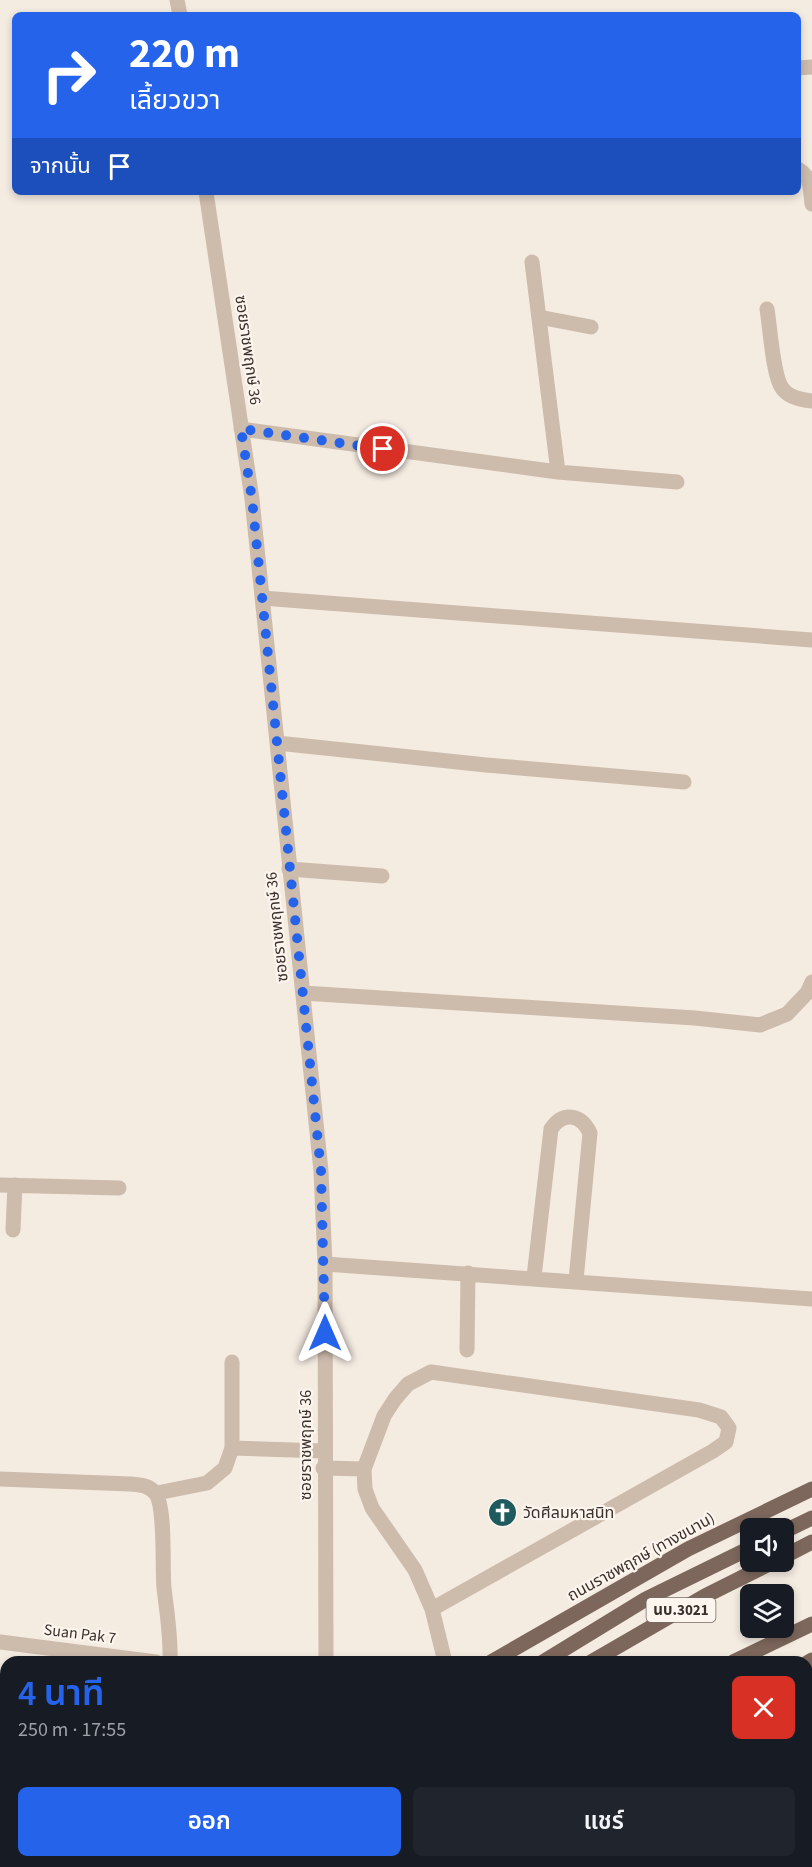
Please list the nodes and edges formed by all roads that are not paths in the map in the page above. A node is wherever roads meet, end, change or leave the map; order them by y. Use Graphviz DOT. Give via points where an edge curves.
graph roads {
  1 [pos="801,170"];
  2 [pos="206,195"];
  3 [pos="812,204"];
  4 [pos="532,262"];
  5 [pos="767,309"];
  6 [pos="539,317"];
  7 [pos="591,327"];
  8 [pos="812,401"];
  9 [pos="241,429"];
  10 [pos="558,472"];
  11 [pos="677,482"];
  12 [pos="262,598"];
  13 [pos="812,640"];
  14 [pos="277,743"];
  15 [pos="684,782"];
  16 [pos="288,869"];
  17 [pos="382,876"];
  18 [pos="812,982"];
  19 [pos="303,993"];
  20 [pos="7,1185"];
  21 [pos="119,1188"];
  22 [pos="13,1230"];
  23 [pos="325,1264"];
  24 [pos="468,1273"];
  25 [pos="534,1277"];
  26 [pos="576,1280"];
  27 [pos="812,1299"];
  28 [pos="467,1350"];
  29 [pos="232,1362"];
  30 [pos="232,1448"];
  31 [pos="323,1451"];
  32 [pos="323,1468"];
  33 [pos="364,1469"];
  34 [pos="0,1479"];
  35 [pos="812,1488"];
  36 [pos="156,1493"];
  37 [pos="812,1518"];
  38 [pos="794,1527"];
  39 [pos="812,1542"];
  40 [pos="794,1551"];
  41 [pos="740,1553"];
  42 [pos="753,1572"];
  43 [pos="432,1609"];
  44 [pos="812,1624"];
  45 [pos="0,1642"];
  46 [pos="109,1656"];
  47 [pos="170,1656"];
  48 [pos="326,1656"];
  49 [pos="444,1656"];
  50 [pos="501,1656"];
  51 [pos="553,1656"];
  52 [pos="601,1656"];
  53 [pos="745,1656"];
  1 -- 3 [label="street" via="810,182"];
  2 -- 9 [label="street, ซอยราชพฤกษ์ 36"];
  4 -- 6 [label="street"];
  5 -- 8 [label="street" via="783,389 796,398"];
  6 -- 7 [label="street"];
  6 -- 10 [label="street"];
  9 -- 10 [label="street"];
  9 -- 12 [label="street, ซอยราชพฤกษ์ 36"];
  10 -- 11 [label="street"];
  12 -- 13 [label="street"];
  12 -- 14 [label="street, ซอยราชพฤกษ์ 36"];
  14 -- 15 [label="street"];
  14 -- 16 [label="street, ซอยราชพฤกษ์ 36"];
  16 -- 17 [label="street"];
  16 -- 19 [label="street, ซอยราชพฤกษ์ 36"];
  18 -- 19 [label="street" via="787,1014 760,1025"];
  19 -- 23 [label="street, ซอยราชพฤกษ์ 36" via="321,1171"];
  20 -- 21 [label="street"];
  20 -- 22 [label="street"];
  23 -- 24 [label="street"];
  23 -- 31 [label="street, ซอยราชพฤกษ์ 36"];
  24 -- 25 [label="street"];
  24 -- 28 [label="street"];
  25 -- 26 [label="street"];
  25 -- 26 [label="street" via="551,1129 560,1119 572,1116 583,1121 590,1133"];
  26 -- 27 [label="street"];
  29 -- 30 [label="street"];
  30 -- 31 [label="street"];
  30 -- 36 [label="street" via="225,1468 207,1483"];
  31 -- 32 [label="street, ซอยราชพฤกษ์ 36"];
  32 -- 33 [label="street"];
  32 -- 48 [label="street, ซอยราชพฤกษ์ 36"];
  33 -- 43 [label="street" via="365,1489 372,1508 415,1570"];
  33 -- 43 [label="street" via="384,1416 395,1399 408,1384 431,1372 699,1410 721,1417 729,1428 726,1442 713,1451"];
  34 -- 36 [label="street" via="130,1484 147,1486"];
  35 -- 50 [label="main road, ถนนราชพฤกษ์ (ทางขนาน)" via="688,1549"];
  36 -- 47 [label="street" via="161,1507"];
  37 -- 38 [label="main road"];
  39 -- 40 [label="main road"];
  41 -- 51 [label="main road" via="646,1599"];
  42 -- 52 [label="main road, นบ.3021"];
  43 -- 49 [label="street"];
  44 -- 53 [label="main road"];
  45 -- 46 [label="street, Suan Pak 7"];
}
